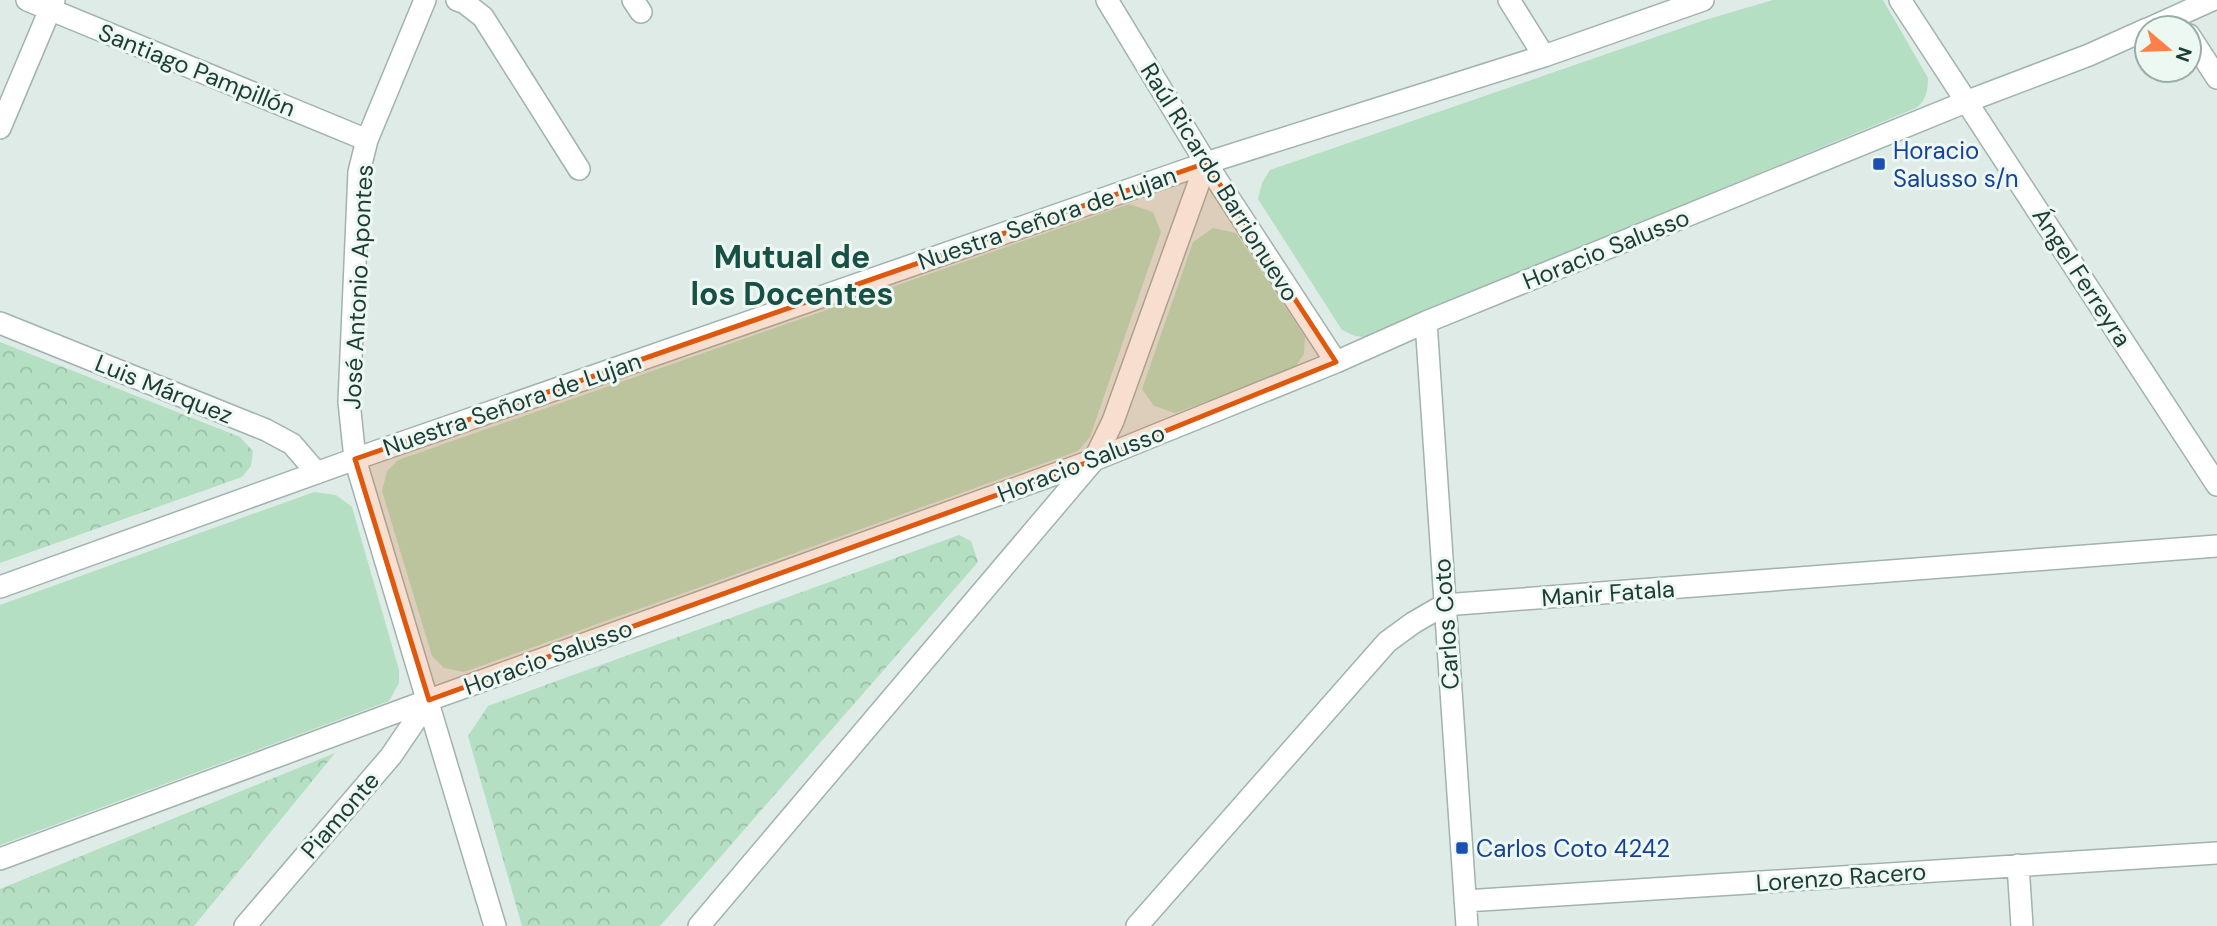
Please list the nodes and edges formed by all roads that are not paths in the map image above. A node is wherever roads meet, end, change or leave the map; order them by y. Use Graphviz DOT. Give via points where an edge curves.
graph roads {
  1 [pos="27,0"];
  2 [pos="425,0"];
  3 [pos="457,0"];
  4 [pos="1107,0"];
  5 [pos="1509,0"];
  6 [pos="1703,0"];
  7 [pos="1900,0"];
  8 [pos="2212,0"];
  9 [pos="52,5"];
  10 [pos="2178,14"];
  11 [pos="2133,36"];
  12 [pos="1544,56"];
  13 [pos="2203,57"];
  14 [pos="2217,78"];
  15 [pos="1968,101"];
  16 [pos="0,128"];
  17 [pos="367,140"];
  18 [pos="1206,163"];
  19 [pos="579,169"];
  20 [pos="1426,321"];
  21 [pos="0,323"];
  22 [pos="1336,362"];
  23 [pos="355,459"];
  24 [pos="1094,460"];
  25 [pos="317,473"];
  26 [pos="2217,485"];
  27 [pos="2217,546"];
  28 [pos="0,587"];
  29 [pos="1444,605"];
  30 [pos="429,700"];
  31 [pos="2217,853"];
  32 [pos="0,859"];
  33 [pos="2018,865"];
  34 [pos="1465,901"];
  35 [pos="245,926"];
  36 [pos="495,926"];
  37 [pos="699,926"];
  38 [pos="1137,926"];
  39 [pos="1467,926"];
  40 [pos="2022,926"];
  1 -- 9 [label="street, Santiago Pampillón"];
  2 -- 17 [label="street, José Antonio Apontes"];
  3 -- 19 [label="street" via="483,17"];
  4 -- 18 [label="street, Raúl Ricardo Barrionuevo"];
  5 -- 12 [label="street"];
  6 -- 12 [label="street, Nuestra Señora de Lujan"];
  7 -- 15 [label="street, Ángel Ferreyra"];
  8 -- 10 [label="street, Horacio Salusso"];
  9 -- 16 [label="street"];
  9 -- 17 [label="street, Santiago Pampillón"];
  11 -- 15 [label="street, Horacio Salusso"];
  12 -- 18 [label="street, Nuestra Señora de Lujan"];
  13 -- 14 [label="street"];
  15 -- 20 [label="street, Horacio Salusso"];
  15 -- 26 [label="street, Ángel Ferreyra"];
  17 -- 23 [label="street, José Antonio Apontes" via="359,172 349,402"];
  18 -- 22 [label="street, Raúl Ricardo Barrionuevo"];
  18 -- 23 [label="street, Nuestra Señora de Lujan"];
  18 -- 24 [label="street" via="1113,421"];
  20 -- 22 [label="street, Horacio Salusso"];
  20 -- 29 [label="street, Carlos Coto"];
  21 -- 25 [label="street, Luis Márquez" via="266,430 292,444"];
  22 -- 24 [label="street, Horacio Salusso"];
  23 -- 25 [label="street, Nuestra Señora de Lujan"];
  23 -- 30 [label="street, José Antonio Apontes"];
  24 -- 30 [label="street, Horacio Salusso"];
  24 -- 37 [label="street"];
  25 -- 28 [label="street, Nuestra Señora de Lujan"];
  27 -- 29 [label="street, Manir Fatala"];
  29 -- 34 [label="street, Carlos Coto"];
  29 -- 38 [label="street, Manir Fatala" via="1388,642"];
  30 -- 32 [label="street, Horacio Salusso"];
  30 -- 35 [label="street, Piamonte" via="391,755"];
  30 -- 36 [label="street, José Antonio Apontes"];
  31 -- 33 [label="street, Lorenzo Racero"];
  33 -- 34 [label="street, Lorenzo Racero"];
  33 -- 40 [label="street"];
  34 -- 39 [label="street, Carlos Coto"];
}
